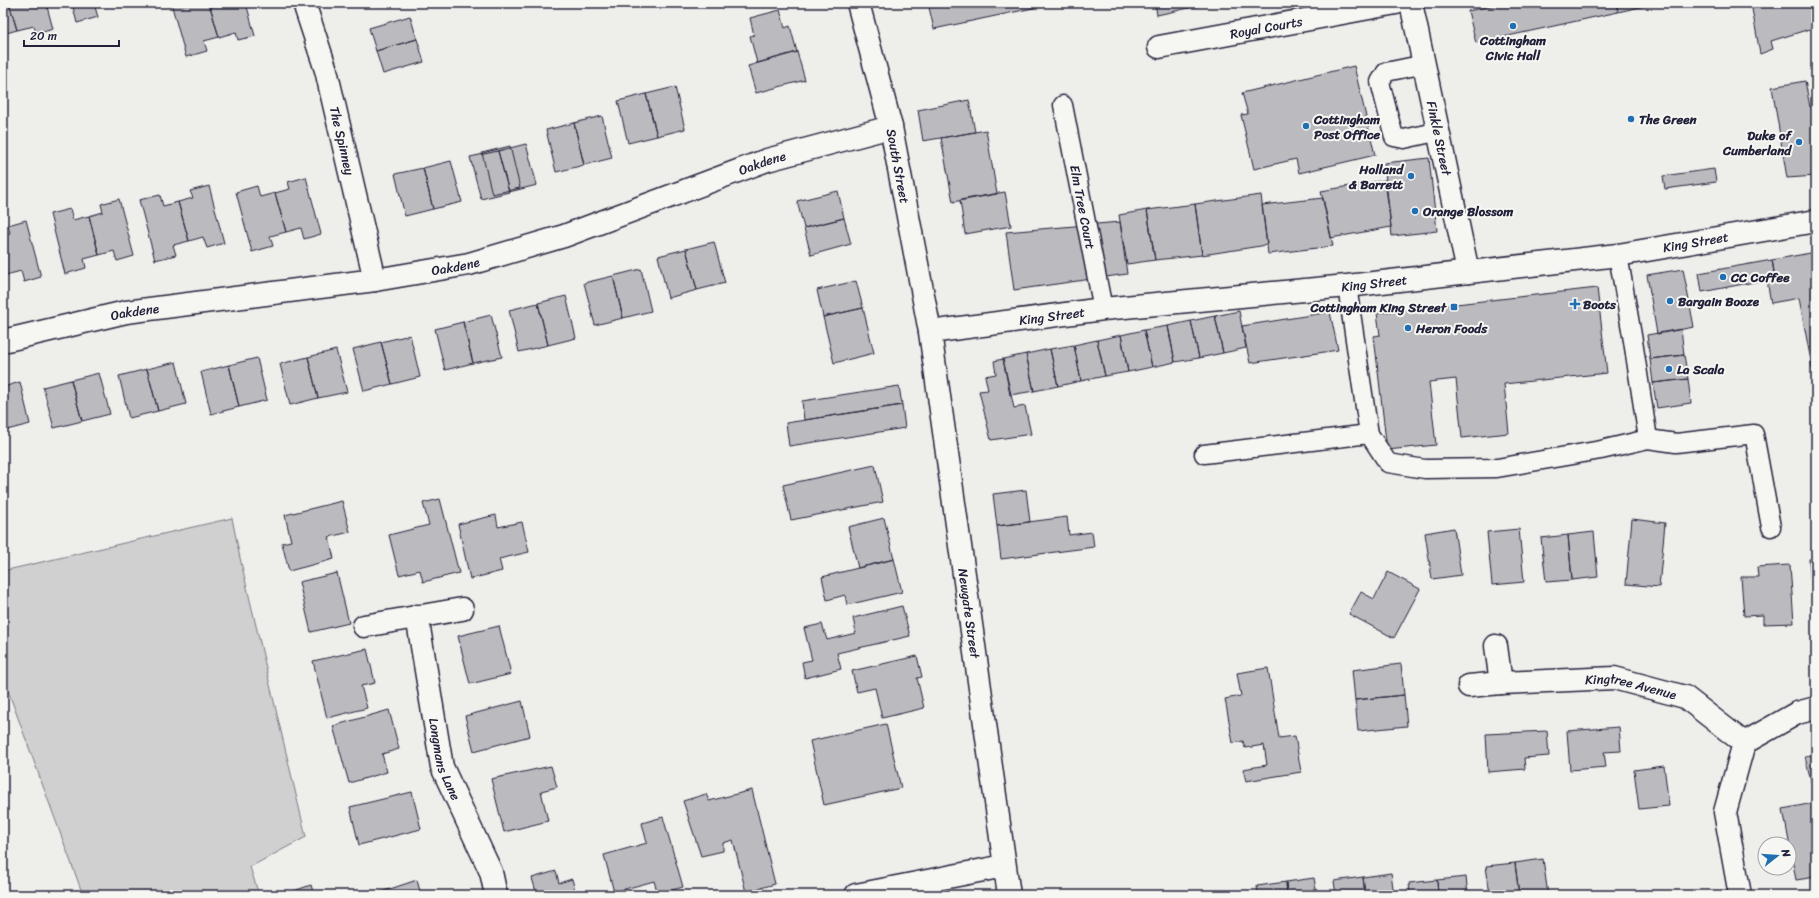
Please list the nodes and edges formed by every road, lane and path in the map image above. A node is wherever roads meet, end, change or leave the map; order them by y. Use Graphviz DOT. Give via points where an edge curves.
graph roads {
  1 [pos="304,3"];
  2 [pos="858,3"];
  3 [pos="1396,3"];
  4 [pos="1411,3"];
  5 [pos="1159,47"];
  6 [pos="1425,64"];
  7 [pos="1063,105"];
  8 [pos="891,127"];
  9 [pos="1440,132"];
  10 [pos="1816,221"];
  11 [pos="1618,255"];
  12 [pos="1468,272"];
  13 [pos="375,280"];
  14 [pos="1347,286"];
  15 [pos="1104,309"];
  16 [pos="930,332"];
  17 [pos="3,341"];
  18 [pos="1368,434"];
  19 [pos="1648,439"];
  20 [pos="1204,454"];
  21 [pos="1771,527"];
  22 [pos="462,609"];
  23 [pos="417,616"];
  24 [pos="364,626"];
  25 [pos="1496,646"];
  26 [pos="1501,683"];
  27 [pos="1469,686"];
  28 [pos="1816,708"];
  29 [pos="1744,743"];
  30 [pos="1004,866"];
  31 [pos="496,895"];
  32 [pos="856,895"];
  33 [pos="1009,895"];
  34 [pos="1740,895"];
  1 -- 13 [label="street, The Spinney" via="326,70"];
  2 -- 8 [label="street, South Street"];
  3 -- 5 [label="street, Royal Courts"];
  4 -- 6 [label="street, Finkle Street"];
  6 -- 9 [label="street, Finkle Street"];
  6 -- 9 [label="lane" via="1386,72 1380,82 1394,137 1404,139"];
  7 -- 15 [label="lane, Elm Tree Court"];
  8 -- 13 [label="street, Oakdene" via="767,160 557,239 469,264"];
  8 -- 16 [label="street, South Street"];
  9 -- 12 [label="street, Finkle Street"];
  10 -- 11 [label="street, King Street"];
  11 -- 12 [label="street, King Street"];
  11 -- 19 [label="lane"];
  12 -- 14 [label="street, King Street"];
  13 -- 17 [label="street, Oakdene" via="126,312"];
  14 -- 15 [label="street, King Street"];
  14 -- 18 [label="lane"];
  15 -- 16 [label="street, King Street"];
  16 -- 30 [label="street, Newgate Street"];
  18 -- 19 [label="lane" via="1388,463 1425,469 1497,468"];
  18 -- 20 [label="lane"];
  19 -- 21 [label="lane" via="1676,443 1754,434"];
  22 -- 23 [label="street"];
  23 -- 24 [label="street"];
  23 -- 31 [label="street, Longmans Lane" via="442,767 491,872"];
  25 -- 26 [label="street"];
  26 -- 27 [label="street, Kingtree Avenue"];
  26 -- 29 [label="street, Kingtree Avenue" via="1614,678 1685,696"];
  28 -- 29 [label="street" via="1797,713"];
  29 -- 34 [label="street" via="1725,812"];
  30 -- 32 [label="street"];
  30 -- 33 [label="street, Newgate Street"];
}
